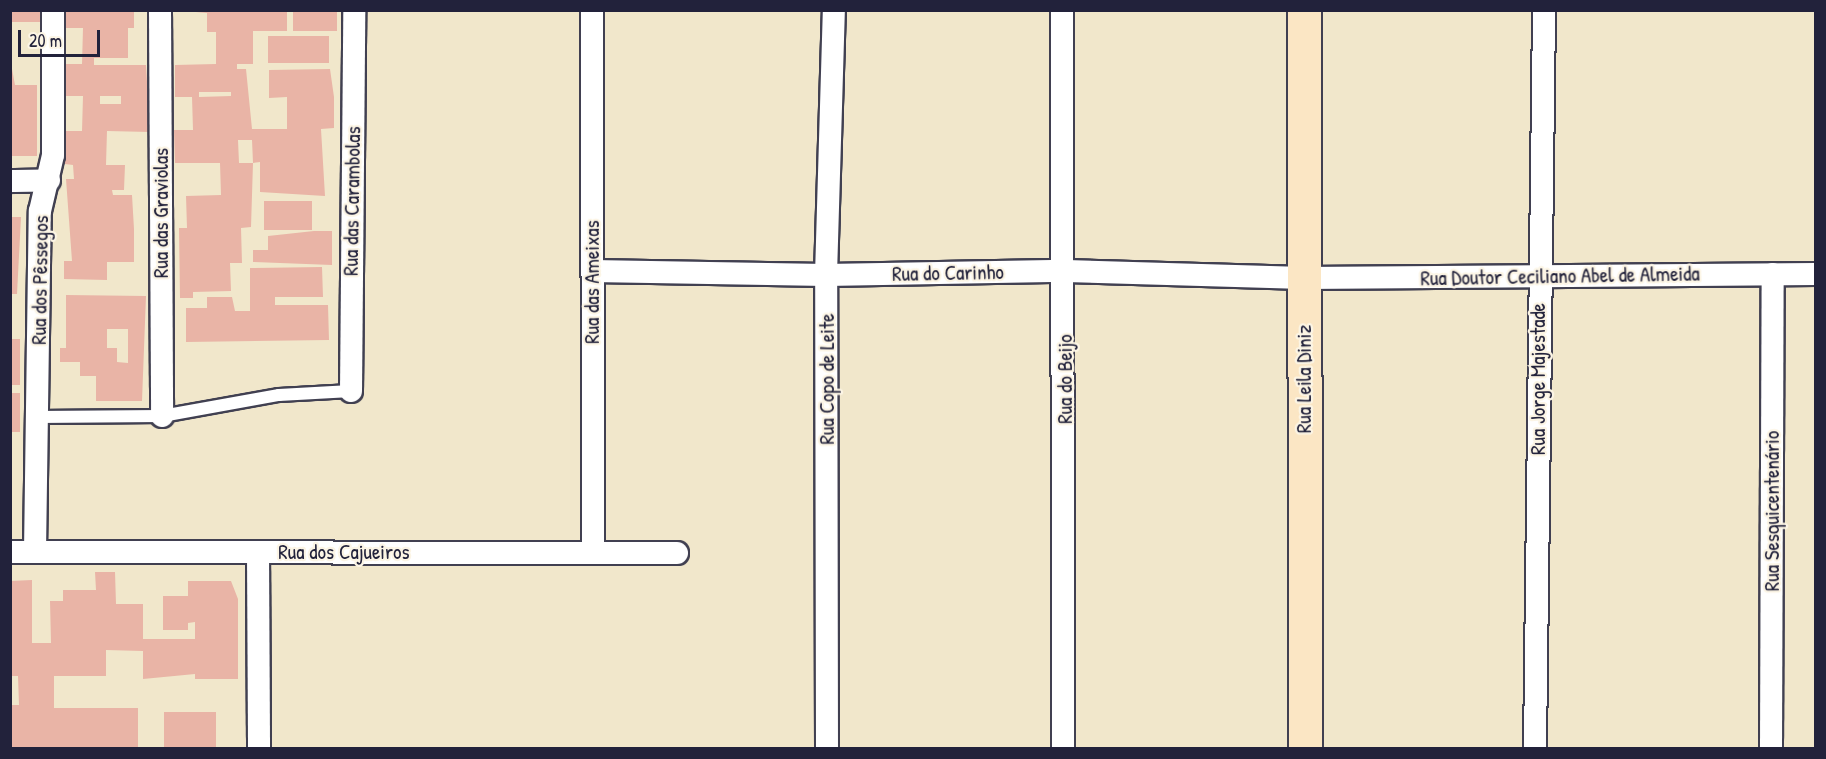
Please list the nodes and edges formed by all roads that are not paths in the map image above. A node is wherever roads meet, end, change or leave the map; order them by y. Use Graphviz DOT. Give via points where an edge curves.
graph roads {
  1 [pos="52,10"];
  2 [pos="160,10"];
  3 [pos="354,10"];
  4 [pos="592,10"];
  5 [pos="834,10"];
  6 [pos="1062,10"];
  7 [pos="1304,10"];
  8 [pos="1544,10"];
  9 [pos="49,180"];
  10 [pos="10,181"];
  11 [pos="592,271"];
  12 [pos="1066,271"];
  13 [pos="1773,274"];
  14 [pos="1815,274"];
  15 [pos="826,276"];
  16 [pos="1539,276"];
  17 [pos="1304,278"];
  18 [pos="351,391"];
  19 [pos="162,416"];
  20 [pos="37,417"];
  21 [pos="10,552"];
  22 [pos="35,552"];
  23 [pos="258,552"];
  24 [pos="592,553"];
  25 [pos="677,553"];
  26 [pos="259,748"];
  27 [pos="827,748"];
  28 [pos="1063,748"];
  29 [pos="1305,748"];
  30 [pos="1536,748"];
  31 [pos="1771,748"];
  1 -- 9 [label="street, Rua dos Pêssegos"];
  2 -- 19 [label="street, Rua das Graviolas"];
  3 -- 18 [label="street, Rua das Carambolas"];
  4 -- 11 [label="street, Rua das Ameixas"];
  5 -- 15 [label="street, Rua Copo de Leite"];
  6 -- 12 [label="street, Rua do Beijo"];
  7 -- 17 [label="main road, Rua Leila Diniz"];
  8 -- 16 [label="street, Rua Jorge Majestade"];
  9 -- 10 [label="street"];
  9 -- 20 [label="street, Rua dos Pêssegos" via="40,211"];
  11 -- 15 [label="street, Rua do Carinho"];
  11 -- 24 [label="street, Rua das Ameixas"];
  12 -- 15 [label="street, Rua do Carinho"];
  12 -- 17 [label="street, Rua do Carinho"];
  12 -- 28 [label="street, Rua do Beijo"];
  13 -- 14 [label="street, Rua Doutor Ceciliano Abel de Almeida"];
  13 -- 16 [label="street, Rua Doutor Ceciliano Abel de Almeida"];
  13 -- 31 [label="street, Rua Sesquicentenário"];
  15 -- 27 [label="street, Rua Copo de Leite"];
  16 -- 17 [label="street, Rua Doutor Ceciliano Abel de Almeida"];
  16 -- 30 [label="street, Rua Jorge Majestade"];
  17 -- 29 [label="main road, Rua Leila Diniz"];
  18 -- 19 [label="lane" via="279,394"];
  19 -- 20 [label="lane"];
  20 -- 22 [label="street, Rua dos Pêssegos"];
  21 -- 22 [label="street, Rua dos Cajueiros"];
  22 -- 23 [label="street, Rua dos Cajueiros"];
  23 -- 24 [label="street, Rua dos Cajueiros"];
  23 -- 26 [label="street"];
  24 -- 25 [label="street, Rua dos Cajueiros"];
}
